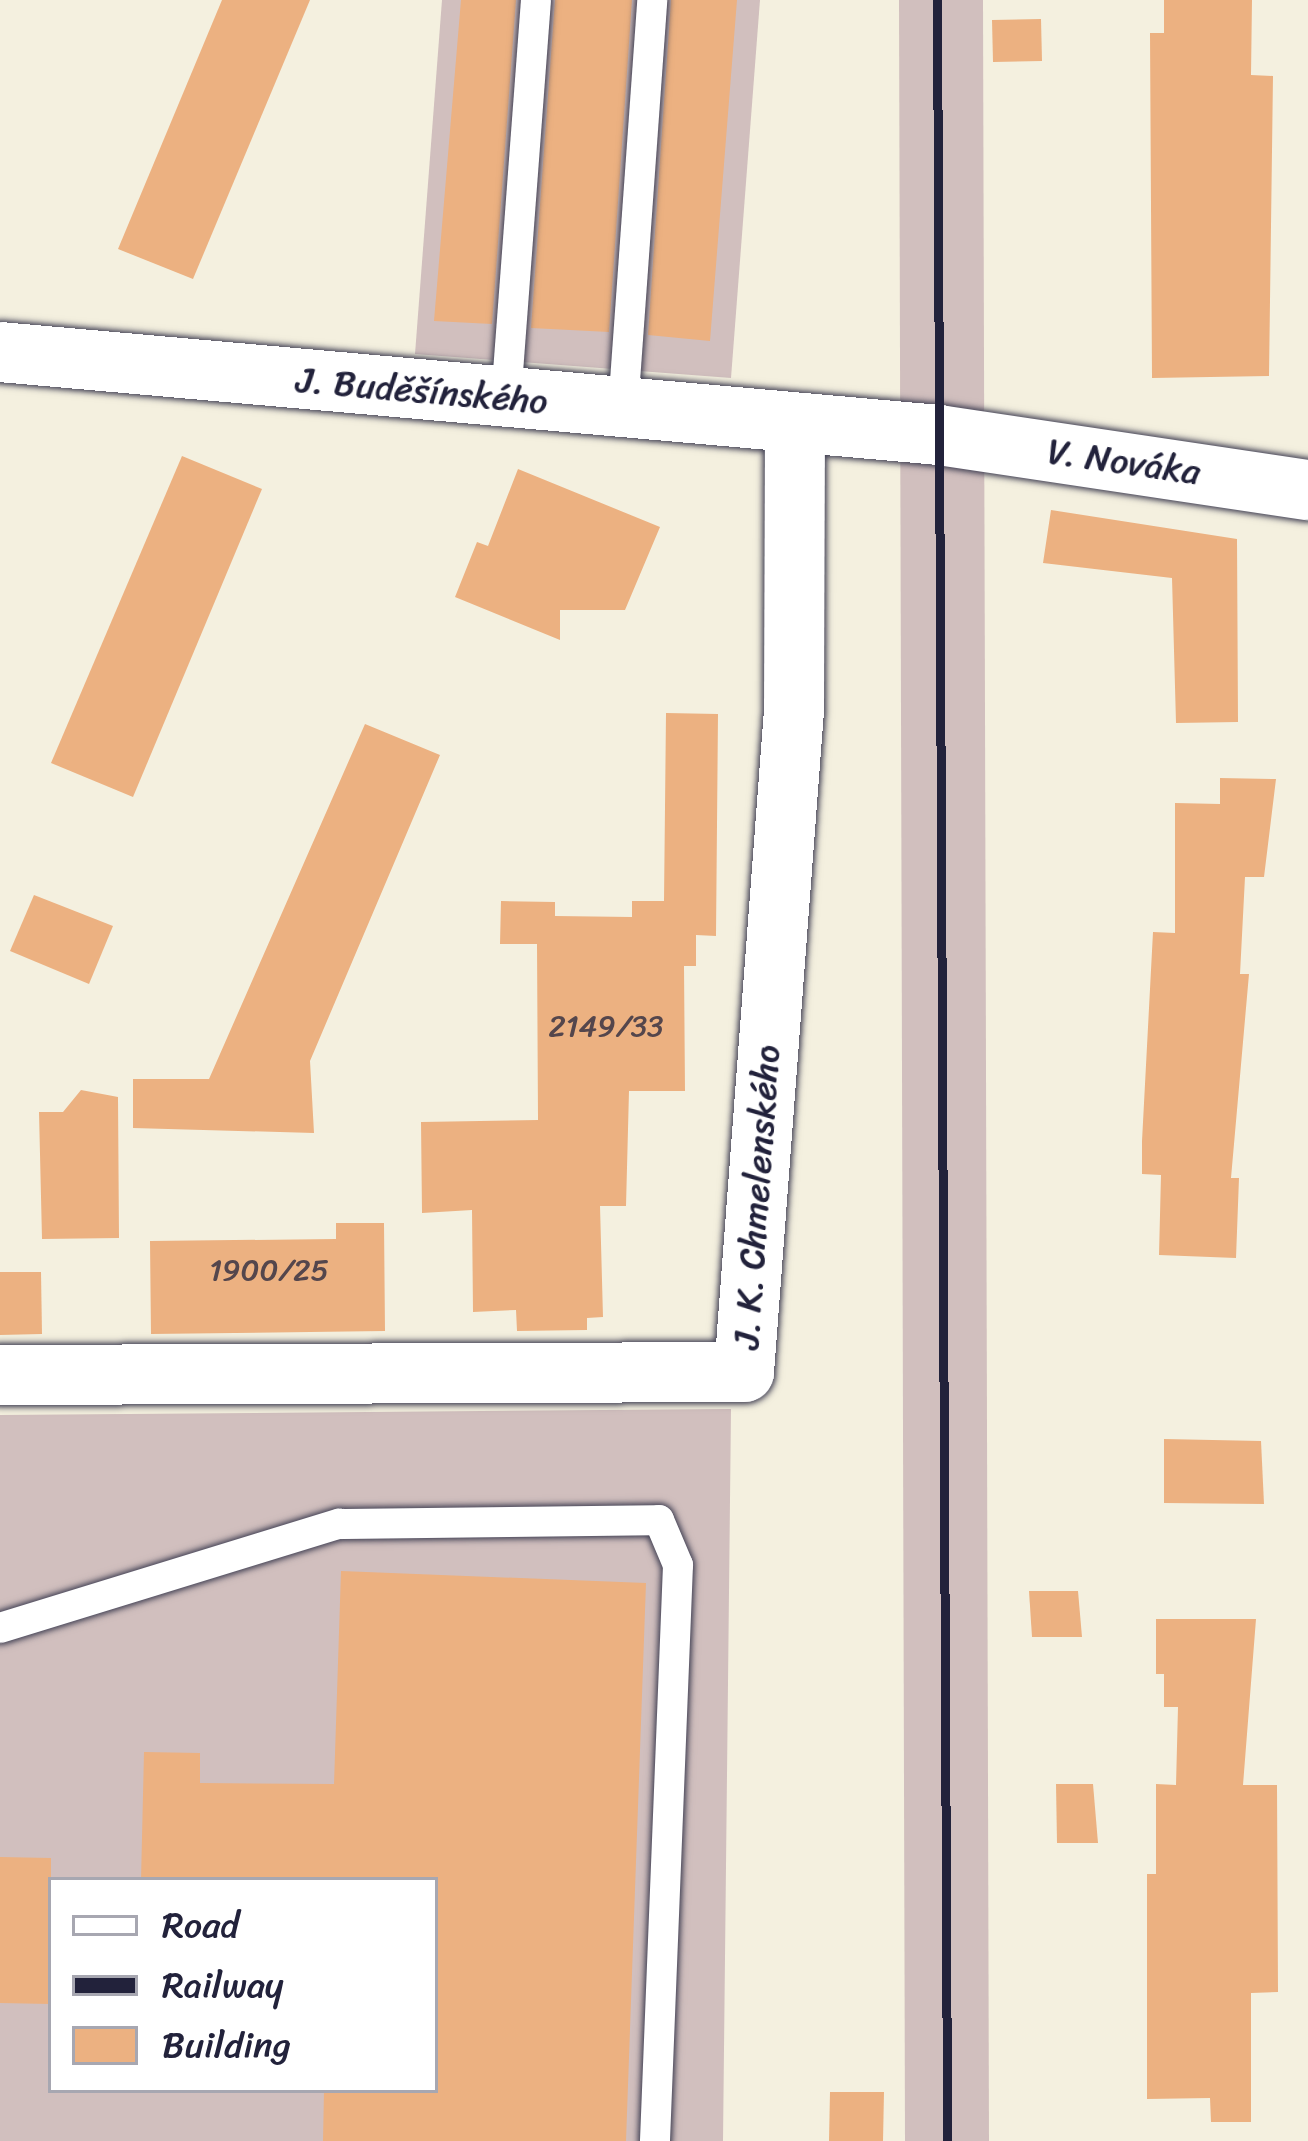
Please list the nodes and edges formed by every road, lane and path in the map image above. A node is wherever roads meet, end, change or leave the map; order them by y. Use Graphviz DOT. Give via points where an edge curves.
graph roads {
  1 [pos="536,0"];
  2 [pos="652,0"];
  3 [pos="0,352"];
  4 [pos="506,398"];
  5 [pos="623,409"];
  6 [pos="820,426"];
  7 [pos="1308,490"];
  8 [pos="0,1375"];
  9 [pos="0,1628"];
  10 [pos="656,2141"];
  1 -- 4 [label="lane"];
  2 -- 5 [label="lane"];
  3 -- 4 [label="street, J. Buděšínského"];
  4 -- 5 [label="street, J. Buděšínského"];
  5 -- 6 [label="street, J. Buděšínského"];
  6 -- 7 [label="street, V. Nováka" via="939,435"];
  6 -- 8 [label="street, J. K. Chmelenského" via="744,1372"];
  9 -- 10 [label="lane" via="339,1524 659,1520 678,1565"];
}
